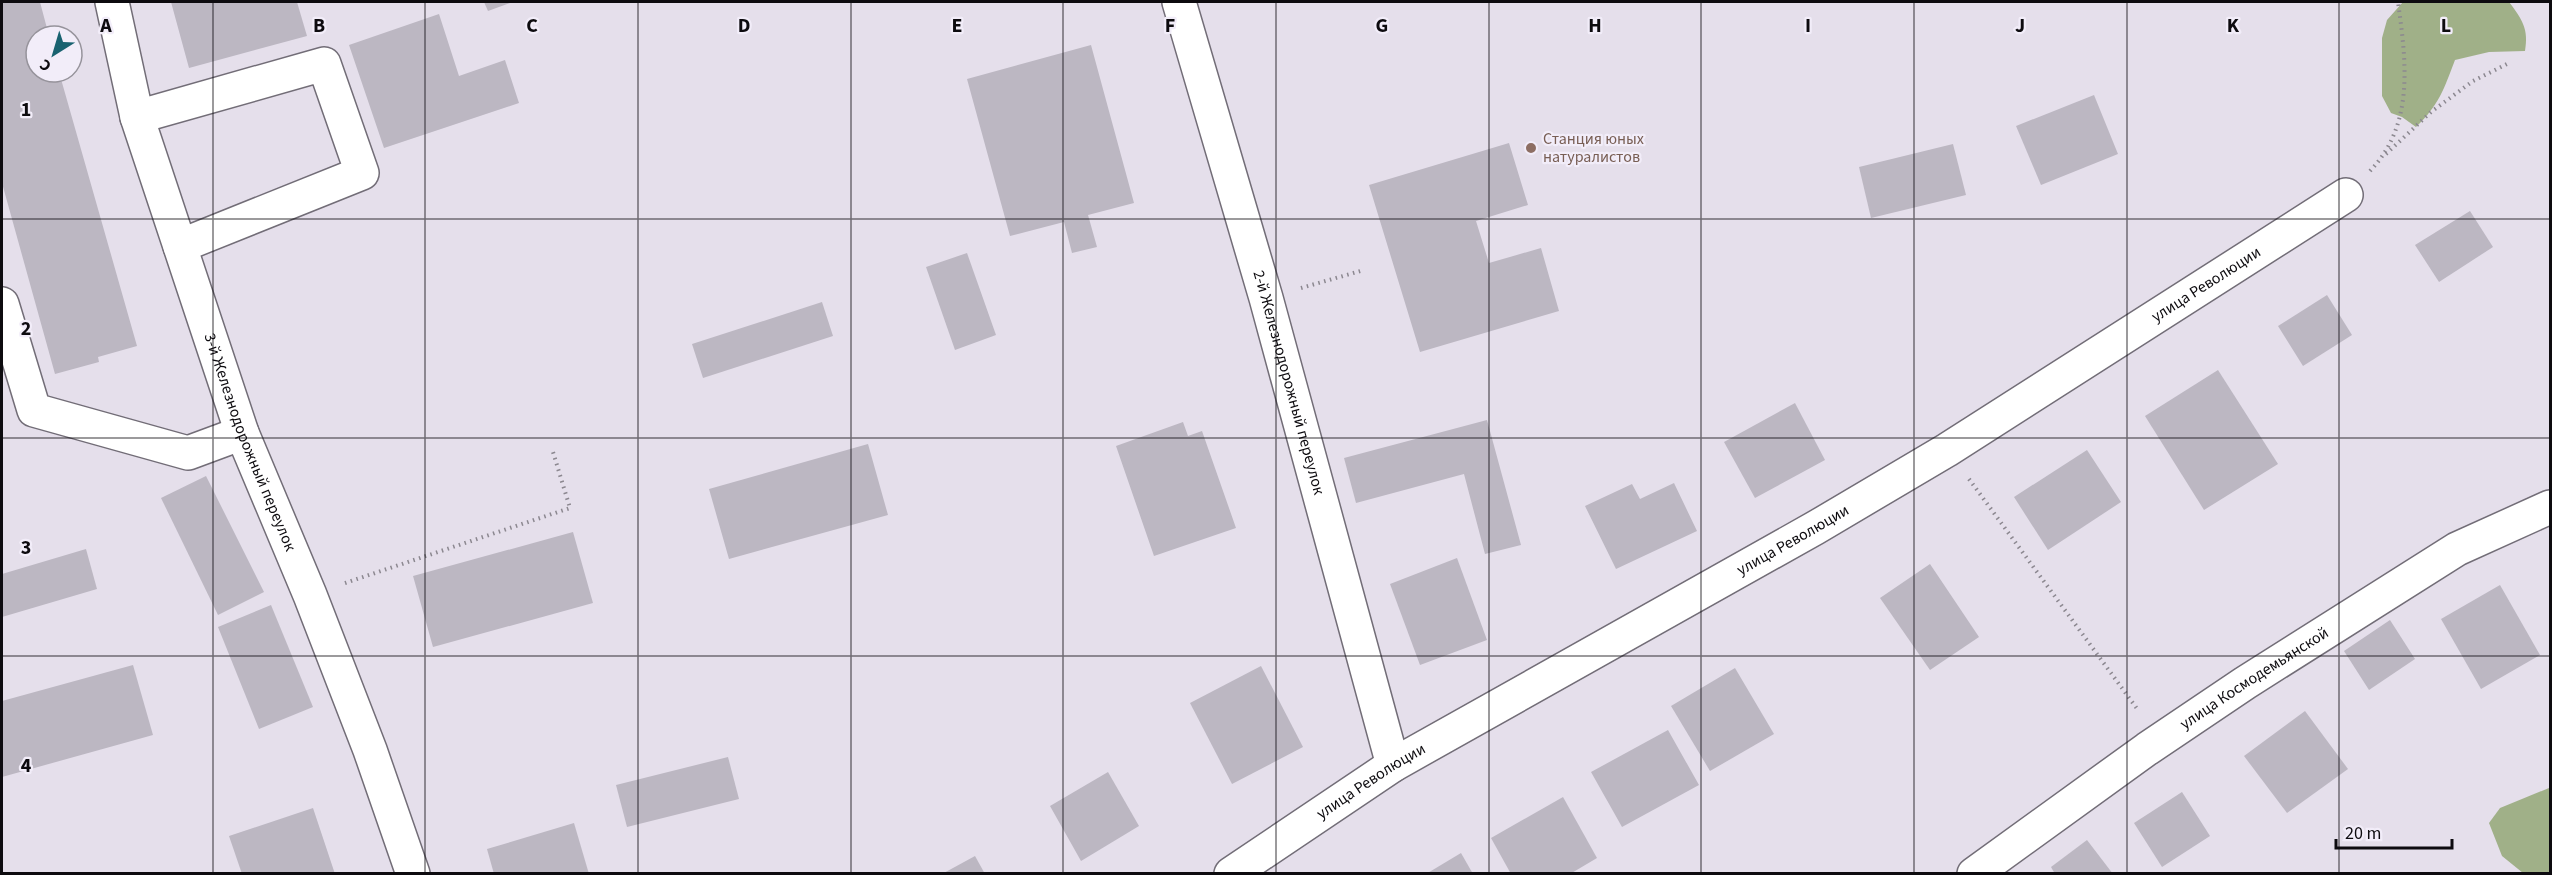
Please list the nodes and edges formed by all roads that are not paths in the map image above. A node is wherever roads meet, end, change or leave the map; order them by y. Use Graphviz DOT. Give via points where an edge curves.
graph roads {
  1 [pos="112,2"];
  2 [pos="1179,2"];
  3 [pos="137,117"];
  4 [pos="2346,195"];
  5 [pos="180,246"];
  6 [pos="2,304"];
  7 [pos="242,433"];
  8 [pos="2550,507"];
  9 [pos="1393,765"];
  10 [pos="412,873"];
  11 [pos="1231,873"];
  12 [pos="1974,873"];
  1 -- 3 [label="street, 3-й Железнодорожный переулок"];
  2 -- 9 [label="street, 2-й Железнодорожный переулок" via="1266,298"];
  3 -- 5 [label="street, 3-й Железнодорожный переулок"];
  3 -- 5 [label="street" via="324,64 363,173"];
  4 -- 9 [label="street, улица Революции" via="1947,450"];
  5 -- 7 [label="street, 3-й Железнодорожный переулок"];
  6 -- 7 [label="street" via="34,410 188,453"];
  7 -- 10 [label="street, 3-й Железнодорожный переулок" via="370,750"];
  8 -- 12 [label="street, улица Космодемьянской" via="2457,549 2160,740"];
  9 -- 11 [label="street, улица Революции"];
}
